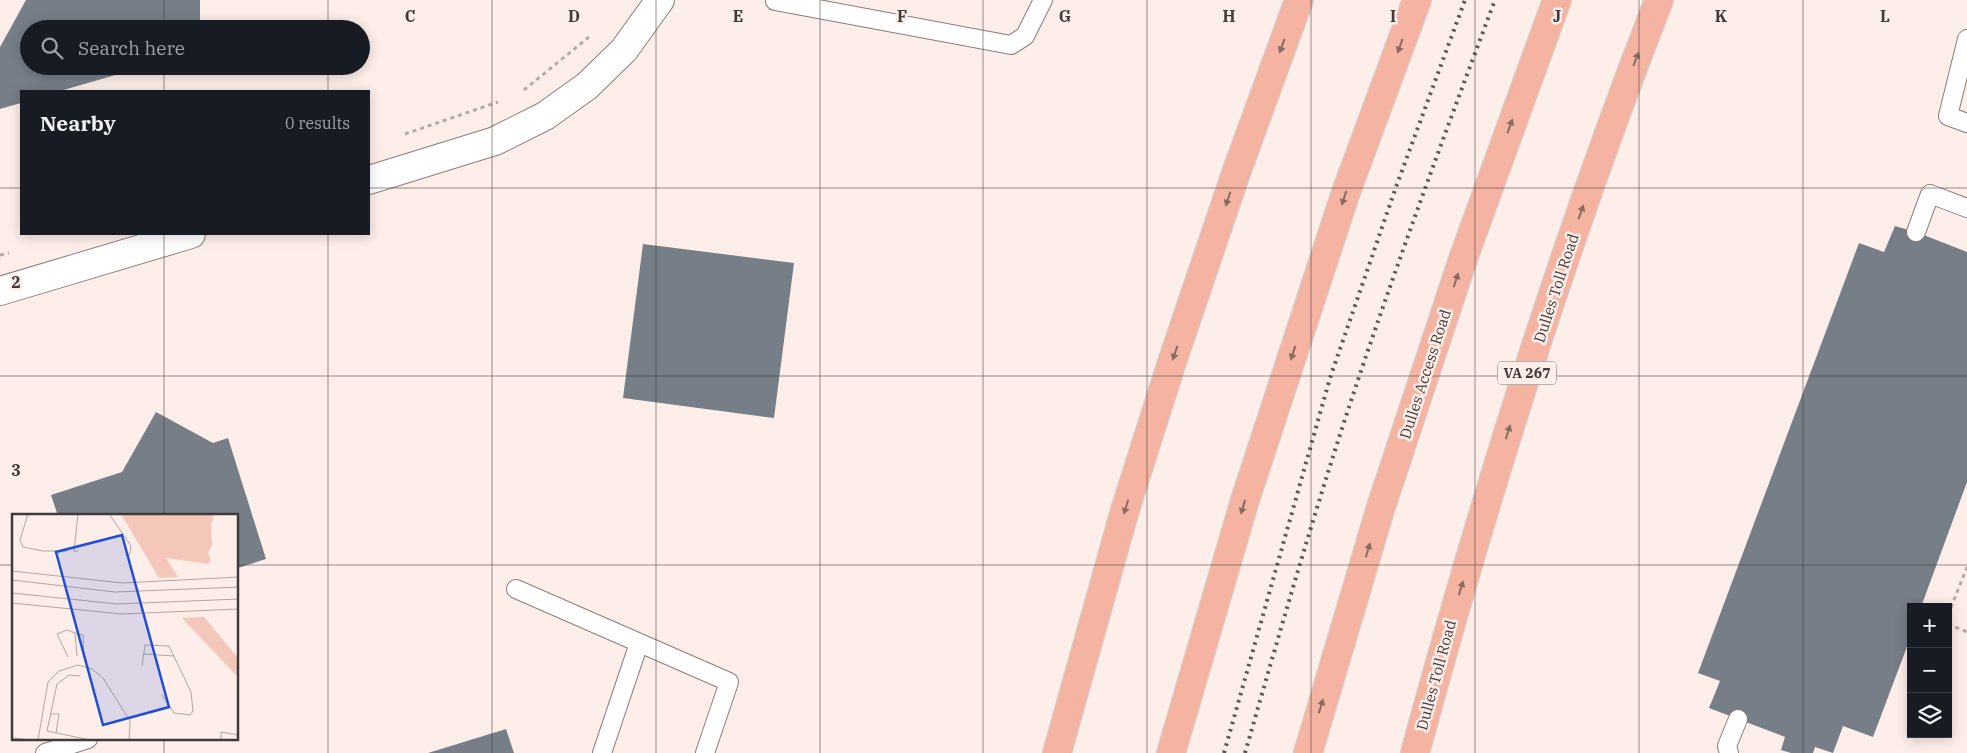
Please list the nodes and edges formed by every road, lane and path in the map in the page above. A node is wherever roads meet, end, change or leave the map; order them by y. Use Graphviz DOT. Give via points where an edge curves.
graph roads {
  1 [pos="660,0"];
  2 [pos="1043,0"];
  3 [pos="1299,0"];
  4 [pos="1417,0"];
  5 [pos="1557,0"];
  6 [pos="1659,0"];
  7 [pos="775,1"];
  8 [pos="592,35"];
  9 [pos="1967,39"];
  10 [pos="523,90"];
  11 [pos="506,100"];
  12 [pos="1967,123"];
  13 [pos="398,136"];
  14 [pos="370,180"];
  15 [pos="1967,208"];
  16 [pos="1916,232"];
  17 [pos="187,235"];
  18 [pos="0,291"];
  19 [pos="1967,567"];
  20 [pos="516,589"];
  21 [pos="1952,605"];
  22 [pos="1952,626"];
  23 [pos="1967,632"];
  24 [pos="640,643"];
  25 [pos="1738,719"];
  26 [pos="85,740"];
  27 [pos="45,753"];
  28 [pos="602,753"];
  29 [pos="706,753"];
  30 [pos="1057,753"];
  31 [pos="1171,753"];
  32 [pos="1308,753"];
  33 [pos="1415,753"];
  34 [pos="1729,753"];
  1 -- 14 [label="street" via="624,50 587,86 544,116 495,141"];
  2 -- 7 [label="lane" via="1025,36 1011,44"];
  3 -- 30 [label="highway, one-way" via="1172,362 1125,510"];
  4 -- 31 [label="highway, one-way" via="1346,192 1248,490"];
  32 -- 5 [label="highway, Dulles Access Road, one-way" via="1380,510 1445,312"];
  33 -- 6 [label="highway, Dulles Toll Road / VA 267, one-way" via="1453,612 1508,431 1624,90"];
  8 -- 10 [label="path"];
  9 -- 12 [label="lane" via="1948,116"];
  11 -- 13 [label="path"];
  15 -- 16 [label="lane" via="1930,194"];
  17 -- 18 [label="street"];
  19 -- 21 [label="path"];
  20 -- 24 [label="lane"];
  22 -- 23 [label="path"];
  24 -- 28 [label="lane"];
  24 -- 29 [label="lane" via="729,682"];
  25 -- 34 [label="lane" via="1727,746"];
  26 -- 27 [label="lane"];
}
